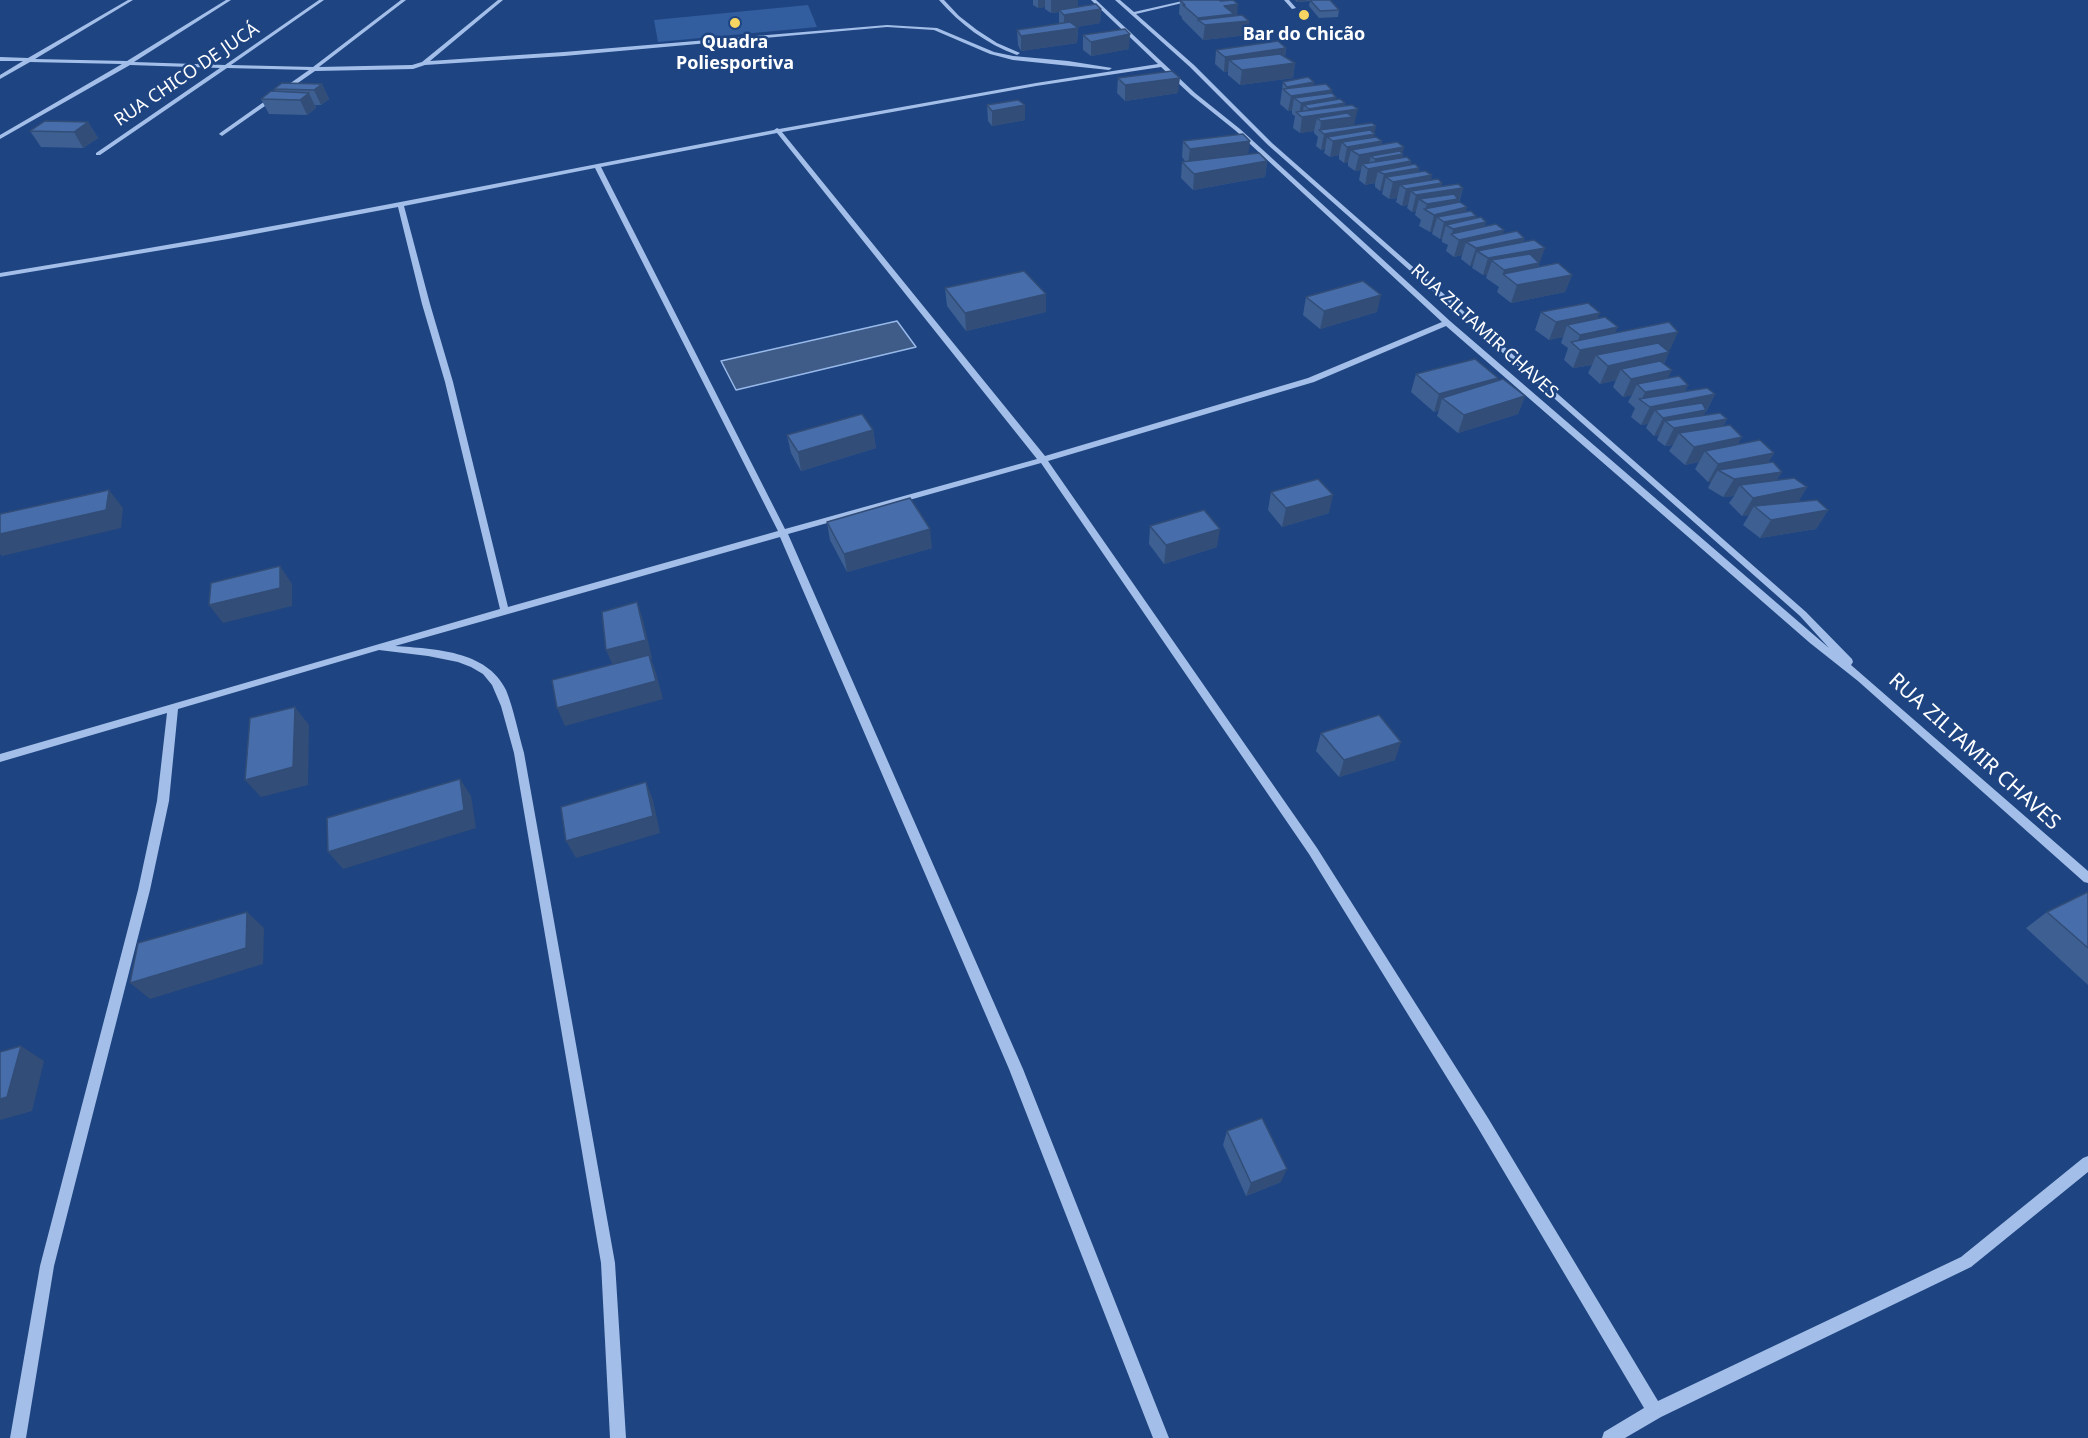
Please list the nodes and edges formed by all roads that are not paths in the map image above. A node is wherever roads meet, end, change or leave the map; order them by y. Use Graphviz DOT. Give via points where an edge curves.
graph roads {
  1 [pos="131,0"];
  2 [pos="229,0"];
  3 [pos="322,0"];
  4 [pos="404,0"];
  5 [pos="501,0"];
  6 [pos="940,0"];
  7 [pos="1093,0"];
  8 [pos="1117,0"];
  9 [pos="1193,0"];
  10 [pos="1286,0"];
  11 [pos="1294,8"];
  12 [pos="1132,14"];
  13 [pos="0,59"];
  14 [pos="28,60"];
  15 [pos="424,63"];
  16 [pos="127,64"];
  17 [pos="1073,64"];
  18 [pos="1162,65"];
  19 [pos="225,67"];
  20 [pos="314,69"];
  21 [pos="1124,70"];
  22 [pos="0,76"];
  23 [pos="1216,90"];
  24 [pos="1193,94"];
  25 [pos="777,130"];
  26 [pos="222,134"];
  27 [pos="0,137"];
  28 [pos="98,154"];
  29 [pos="597,166"];
  30 [pos="401,205"];
  31 [pos="1398,256"];
  32 [pos="1380,261"];
  33 [pos="0,275"];
  34 [pos="1447,323"];
  35 [pos="1043,460"];
  36 [pos="783,533"];
  37 [pos="505,612"];
  38 [pos="377,647"];
  39 [pos="1862,678"];
  40 [pos="173,707"];
  41 [pos="0,758"];
  42 [pos="2088,878"];
  43 [pos="2088,1162"];
  44 [pos="1655,1411"];
  45 [pos="18,1438"];
  46 [pos="618,1438"];
  47 [pos="1161,1438"];
  48 [pos="1610,1438"];
  1 -- 14 [label="street"];
  2 -- 16 [label="street"];
  3 -- 19 [label="street, RUA CHICO DE JUCÁ"];
  4 -- 20 [label="street"];
  5 -- 15 [label="street"];
  6 -- 17 [label="street" via="955,16 998,46"];
  7 -- 18 [label="street, RUA ZILTAMIR CHAVES"];
  8 -- 12 [label="street, RUA ZILTAMIR CHAVES"];
  9 -- 12 [label="street"];
  10 -- 11 [label="street"];
  12 -- 23 [label="street, RUA ZILTAMIR CHAVES"];
  13 -- 14 [label="street"];
  14 -- 16 [label="street"];
  14 -- 22 [label="street"];
  15 -- 17 [label="street" via="896,26 935,29 1013,58"];
  15 -- 20 [label="street" via="407,68"];
  16 -- 19 [label="street"];
  16 -- 27 [label="street"];
  17 -- 21 [label="street"];
  18 -- 21 [label="street"];
  18 -- 24 [label="street, RUA ZILTAMIR CHAVES"];
  19 -- 20 [label="street"];
  19 -- 28 [label="street, RUA CHICO DE JUCÁ"];
  20 -- 26 [label="street"];
  21 -- 25 [label="street"];
  23 -- 24 [label="street"];
  23 -- 31 [label="street, RUA ZILTAMIR CHAVES" via="1270,144"];
  24 -- 32 [label="street, RUA ZILTAMIR CHAVES" via="1238,130"];
  25 -- 29 [label="street"];
  25 -- 35 [label="street"];
  29 -- 30 [label="street"];
  29 -- 36 [label="street"];
  30 -- 33 [label="street"];
  30 -- 37 [label="street"];
  31 -- 32 [label="street"];
  31 -- 39 [label="street, RUA ZILTAMIR CHAVES" via="1803,614"];
  32 -- 34 [label="street, RUA ZILTAMIR CHAVES"];
  34 -- 35 [label="street" via="1311,380"];
  34 -- 39 [label="street, RUA ZILTAMIR CHAVES" via="1813,641"];
  35 -- 36 [label="street"];
  35 -- 44 [label="street" via="1313,851 1483,1123"];
  36 -- 37 [label="street"];
  36 -- 47 [label="street" via="1016,1069"];
  37 -- 38 [label="street"];
  38 -- 40 [label="street"];
  38 -- 46 [label="street" via="462,658 486,670 498,684 519,753 608,1263"];
  39 -- 42 [label="street, RUA ZILTAMIR CHAVES"];
  40 -- 41 [label="street"];
  40 -- 45 [label="street" via="163,801 47,1266"];
  43 -- 44 [label="street" via="1966,1262"];
  44 -- 48 [label="street"];
}
